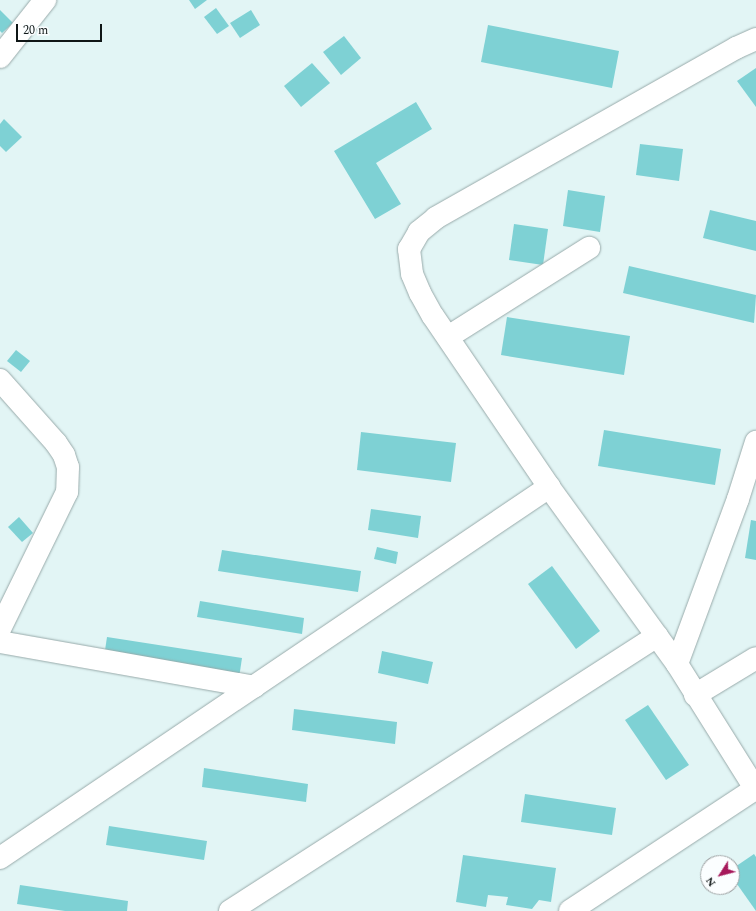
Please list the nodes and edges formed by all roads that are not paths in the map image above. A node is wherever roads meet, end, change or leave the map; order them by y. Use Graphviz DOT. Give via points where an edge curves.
graph roads {
  1 [pos="45,0"];
  2 [pos="756,39"];
  3 [pos="0,57"];
  4 [pos="589,248"];
  5 [pos="448,337"];
  6 [pos="0,380"];
  7 [pos="756,442"];
  8 [pos="549,487"];
  9 [pos="0,629"];
  10 [pos="657,636"];
  11 [pos="0,642"];
  12 [pos="756,658"];
  13 [pos="677,664"];
  14 [pos="254,687"];
  15 [pos="695,695"];
  16 [pos="756,790"];
  17 [pos="0,858"];
  18 [pos="230,911"];
  19 [pos="570,911"];
  1 -- 3 [label="street"];
  2 -- 5 [label="street" via="436,218 419,232 409,249 412,274 420,293"];
  4 -- 5 [label="street"];
  5 -- 8 [label="street"];
  6 -- 9 [label="street" via="56,443 68,467 67,492"];
  7 -- 13 [label="street" via="738,500"];
  8 -- 10 [label="street"];
  8 -- 14 [label="street"];
  10 -- 13 [label="street"];
  10 -- 18 [label="street"];
  11 -- 14 [label="street"];
  12 -- 15 [label="street"];
  13 -- 15 [label="street"];
  14 -- 17 [label="street"];
  15 -- 16 [label="street"];
  16 -- 19 [label="street"];
}
